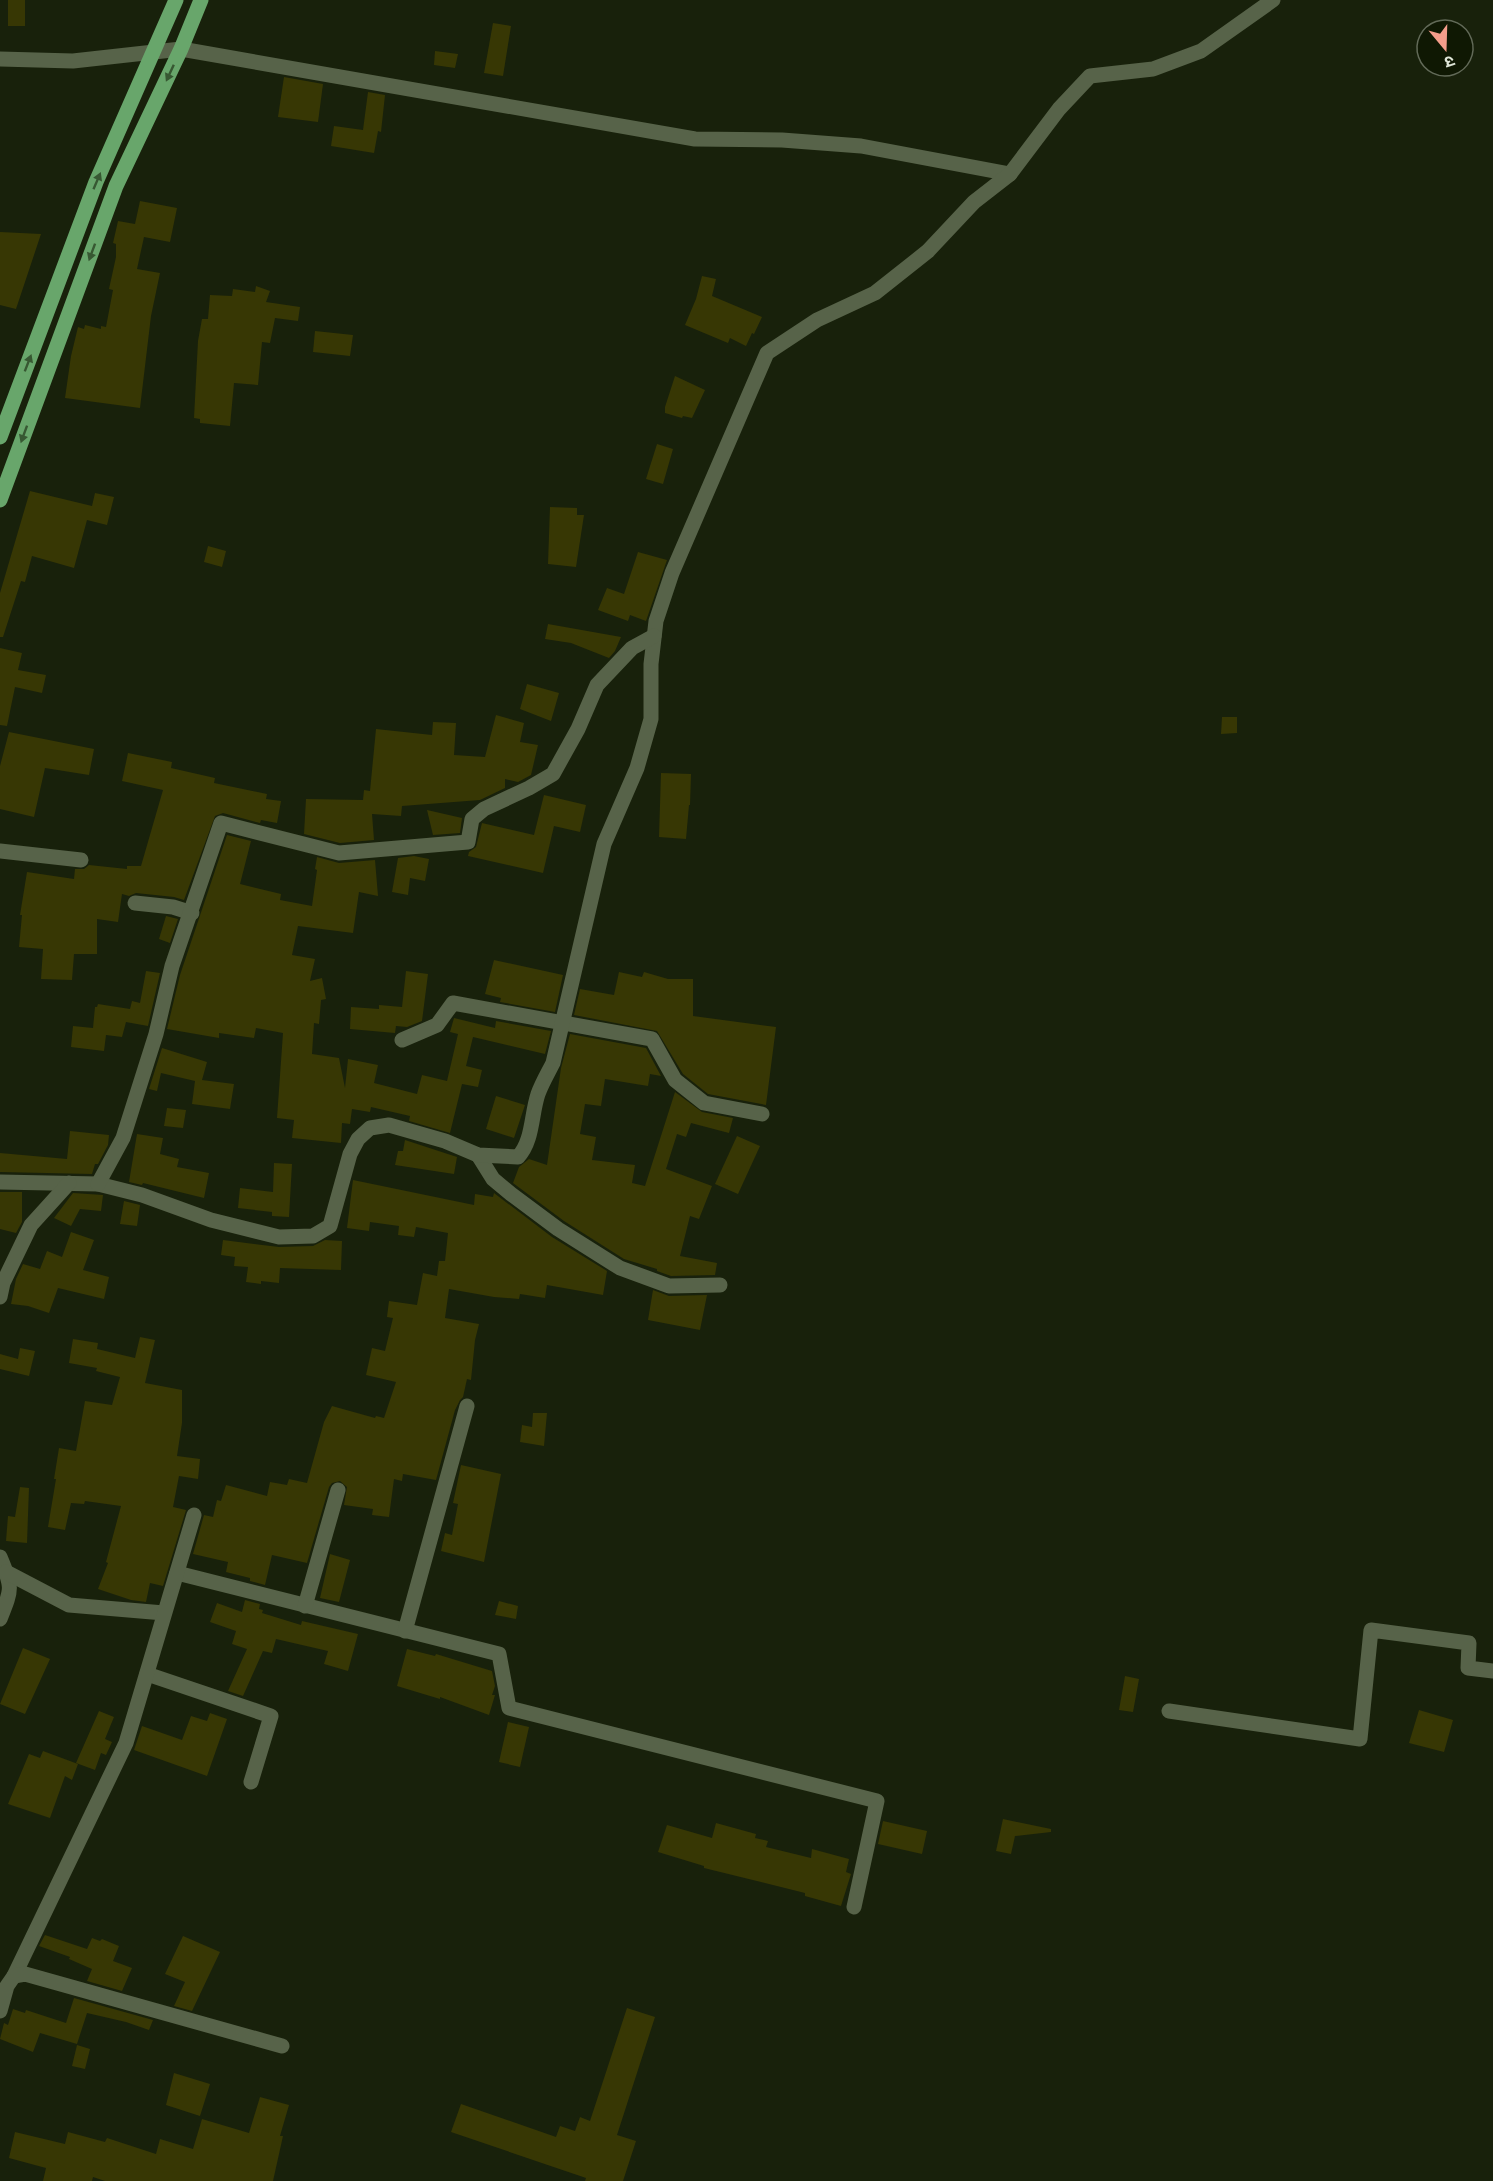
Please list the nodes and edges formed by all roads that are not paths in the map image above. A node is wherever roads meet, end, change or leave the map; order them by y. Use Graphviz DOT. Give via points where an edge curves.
graph roads {
  1 [pos="176,0"];
  2 [pos="201,0"];
  3 [pos="1273,0"];
  4 [pos="181,49"];
  5 [pos="154,53"];
  6 [pos="0,59"];
  7 [pos="1010,174"];
  8 [pos="0,437"];
  9 [pos="0,500"];
  10 [pos="654,636"];
  11 [pos="0,851"];
  12 [pos="81,860"];
  13 [pos="135,903"];
  14 [pos="192,913"];
  15 [pos="563,1022"];
  16 [pos="402,1040"];
  17 [pos="762,1114"];
  18 [pos="478,1155"];
  19 [pos="0,1182"];
  20 [pos="69,1184"];
  21 [pos="98,1184"];
  22 [pos="720,1285"];
  23 [pos="0,1297"];
  24 [pos="467,1406"];
  25 [pos="338,1490"];
  26 [pos="194,1515"];
  27 [pos="0,1557"];
  28 [pos="6,1572"];
  29 [pos="177,1573"];
  30 [pos="305,1606"];
  31 [pos="164,1613"];
  32 [pos="0,1619"];
  33 [pos="405,1631"];
  34 [pos="1493,1671"];
  35 [pos="147,1674"];
  36 [pos="1169,1711"];
  37 [pos="251,1782"];
  38 [pos="854,1907"];
  39 [pos="15,1976"];
  40 [pos="0,2011"];
  41 [pos="282,2046"];
  1 -- 5 [label="main road"];
  2 -- 4 [label="main road"];
  3 -- 7 [label="street" via="1201,51 1153,69 1090,76 1059,109"];
  4 -- 5 [label="street"];
  4 -- 7 [label="street" via="695,140 782,140 861,146"];
  4 -- 9 [label="main road, one-way" via="116,186"];
  5 -- 6 [label="street" via="73,61"];
  8 -- 5 [label="main road, one-way" via="96,182"];
  7 -- 10 [label="street" via="974,202 928,251 875,292 817,320 767,353 672,573"];
  10 -- 14 [label="street" via="632,648 597,685 553,774 484,809 472,819 468,842 339,853 221,823"];
  10 -- 15 [label="street" via="651,719 637,768 604,844"];
  11 -- 12 [label="street"];
  13 -- 14 [label="street"];
  14 -- 21 [label="street" via="172,966 156,1034 123,1138"];
  15 -- 16 [label="street" via="453,1003 437,1025"];
  15 -- 17 [label="street" via="652,1039 675,1080 704,1103"];
  15 -- 18 [label="street" via="553,1063 538,1093 524,1150 518,1157"];
  18 -- 21 [label="street" via="388,1125 370,1128 358,1139 350,1155 330,1226 313,1236 279,1237"];
  18 -- 22 [label="street" via="493,1179 511,1194 620,1268 669,1286"];
  19 -- 20 [label="street"];
  20 -- 21 [label="street"];
  20 -- 23 [label="street" via="32,1225"];
  24 -- 33 [label="street"];
  25 -- 30 [label="street"];
  26 -- 29 [label="street"];
  27 -- 28 [label="street"];
  28 -- 31 [label="street" via="69,1605"];
  28 -- 32 [label="street" via="11,1592"];
  29 -- 30 [label="street"];
  29 -- 31 [label="street"];
  30 -- 33 [label="street"];
  31 -- 35 [label="street"];
  33 -- 38 [label="street" via="498,1654 509,1708 877,1801"];
  34 -- 36 [label="street" via="1468,1668 1469,1643 1371,1630 1360,1739"];
  35 -- 37 [label="street" via="271,1716"];
  35 -- 39 [label="street" via="126,1743"];
  39 -- 40 [label="street" via="7,1986"];
  39 -- 41 [label="street" via="26,1974"];
}
